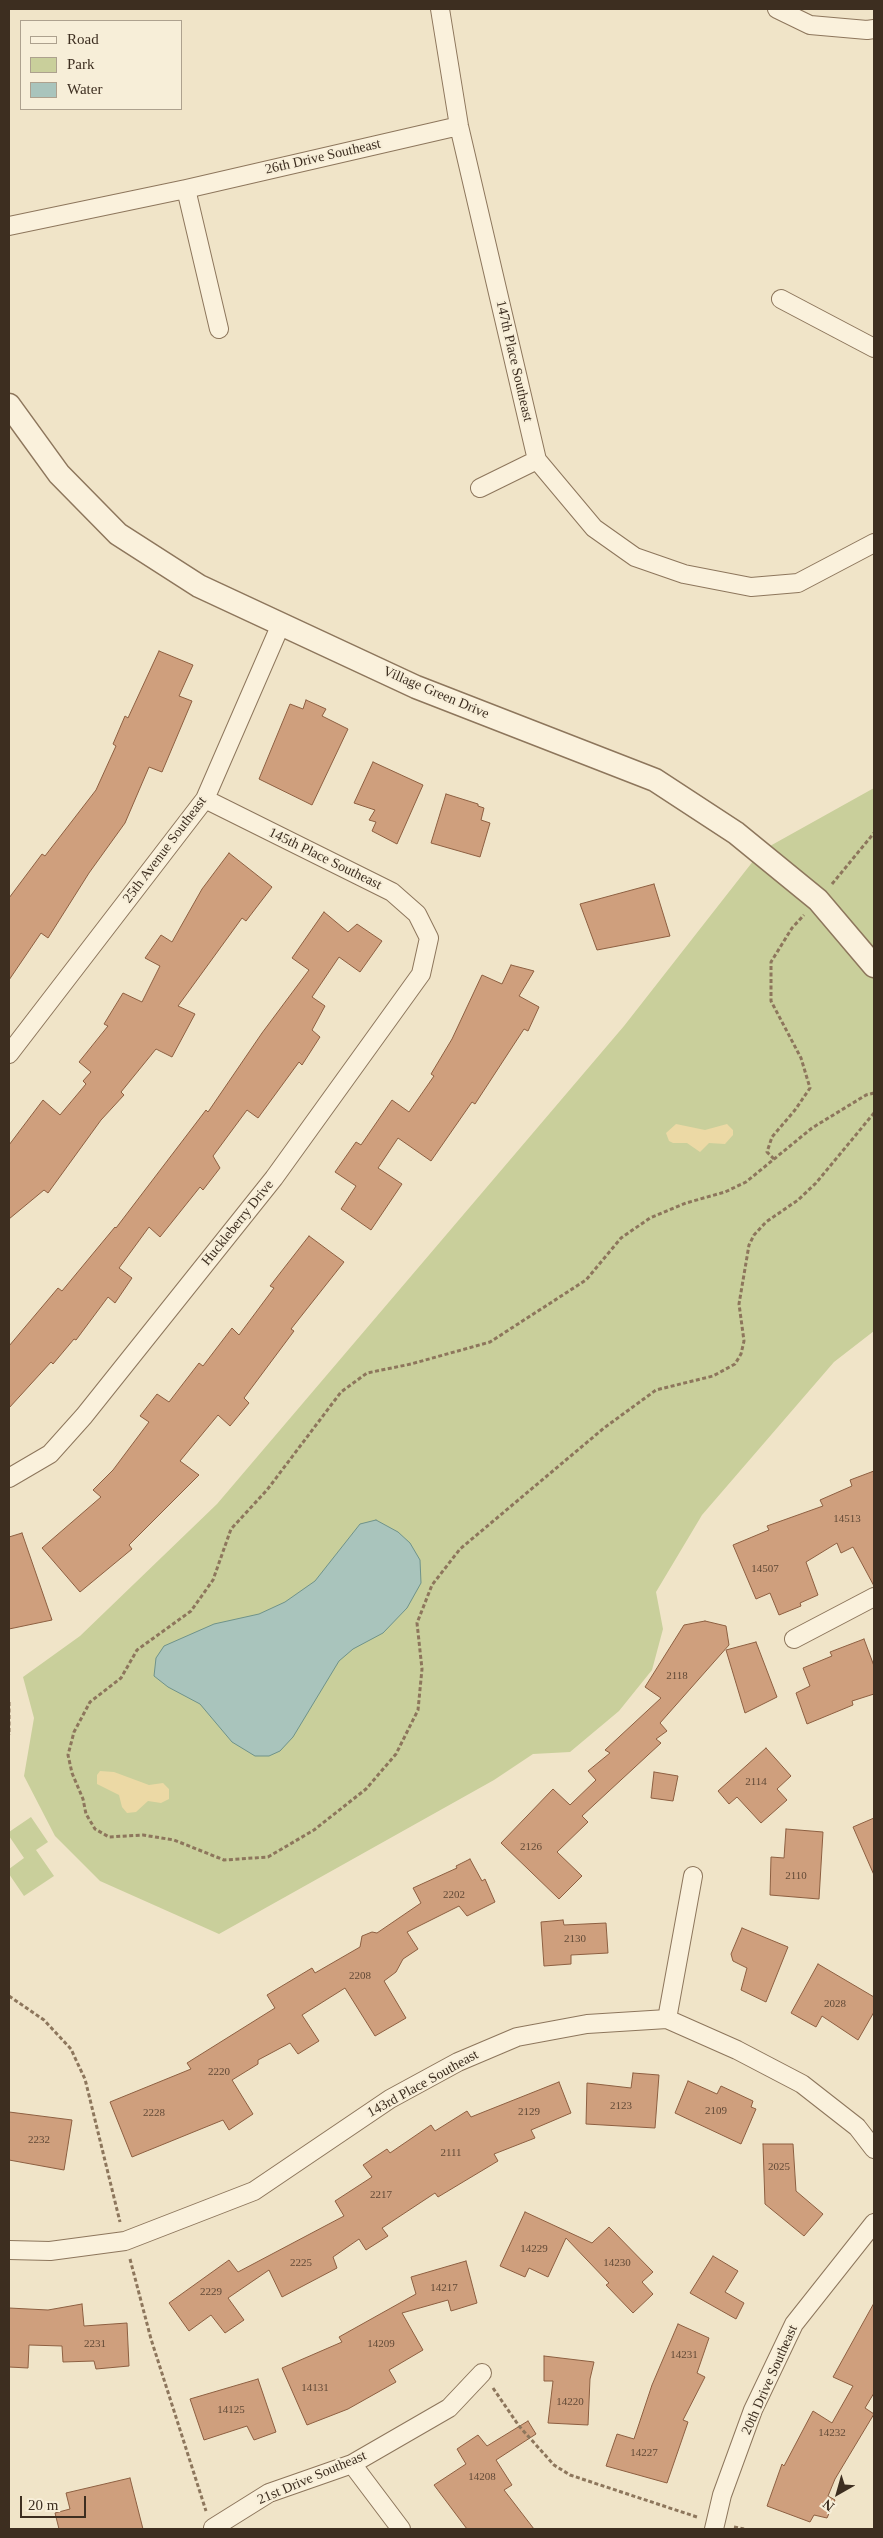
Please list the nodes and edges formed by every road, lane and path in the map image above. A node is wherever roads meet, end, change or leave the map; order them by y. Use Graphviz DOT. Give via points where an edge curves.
graph roads {
  1 [pos="440,9"];
  2 [pos="777,9"];
  3 [pos="874,29"];
  4 [pos="460,126"];
  5 [pos="186,189"];
  6 [pos="9,226"];
  7 [pos="781,300"];
  8 [pos="219,329"];
  9 [pos="874,348"];
  10 [pos="9,405"];
  11 [pos="537,460"];
  12 [pos="480,488"];
  13 [pos="874,543"];
  14 [pos="281,624"];
  15 [pos="205,799"];
  16 [pos="874,833"];
  17 [pos="818,900"];
  18 [pos="429,938"];
  19 [pos="874,966"];
  20 [pos="9,1054"];
  21 [pos="874,1093"];
  22 [pos="874,1113"];
  23 [pos="774,1159"];
  24 [pos="9,1478"];
  25 [pos="874,1596"];
  26 [pos="794,1639"];
  27 [pos="9,1702"];
  28 [pos="9,1735"];
  29 [pos="693,1876"];
  30 [pos="667,2019"];
  31 [pos="874,2149"];
  32 [pos="874,2223"];
  33 [pos="9,2250"];
  34 [pos="482,2373"];
  35 [pos="352,2464"];
  36 [pos="715,2526"];
  37 [pos="213,2528"];
  38 [pos="401,2529"];
  1 -- 4 [label="street, 147th Place Southeast"];
  2 -- 3 [label="street" via="810,25"];
  4 -- 5 [label="street, 26th Drive Southeast"];
  4 -- 11 [label="street, 147th Place Southeast"];
  5 -- 6 [label="street, 26th Drive Southeast"];
  5 -- 8 [label="street"];
  7 -- 9 [label="street"];
  10 -- 14 [label="street, Village Green Drive" via="58,474 118,534 199,586"];
  11 -- 12 [label="street"];
  11 -- 13 [label="street, 147th Place Southeast" via="594,528 635,557 684,574 751,587 798,583"];
  14 -- 15 [label="street, 25th Avenue Southeast"];
  14 -- 17 [label="street, Village Green Drive" via="416,687 655,780 736,833"];
  15 -- 18 [label="street, 145th Place Southeast" via="392,892 417,914"];
  15 -- 20 [label="street, 25th Avenue Southeast"];
  16 -- 17 [label="path"];
  17 -- 19 [label="street, Village Green Drive"];
  17 -- 23 [label="path" via="792,928 771,962 772,1001 801,1058 810,1088 772,1137 767,1152"];
  18 -- 24 [label="street, Huckleberry Drive" via="421,974 274,1178 84,1416 50,1454"];
  21 -- 23 [label="path" via="812,1128"];
  22 -- 23 [label="path" via="816,1183 754,1235 749,1245 738,1304 744,1341 742,1354 735,1364 713,1376 656,1390 649,1395 604,1428 460,1549 432,1585 417,1623 422,1669 418,1710 396,1754 366,1789 314,1830 268,1857 224,1860 174,1840 143,1835 108,1837 95,1829 86,1814 68,1755 74,1732 90,1702 121,1678 137,1650 191,1612 213,1580 231,1529 267,1490 341,1392 367,1373 490,1342 586,1280 621,1238 650,1218 725,1192 746,1182"];
  25 -- 26 [label="street"];
  27 -- 28 [label="path"];
  29 -- 30 [label="street"];
  30 -- 31 [label="street, 143rd Place Southeast" via="802,2084 858,2128"];
  30 -- 33 [label="street, 143rd Place Southeast" via="587,2024 516,2037 458,2062 390,2099 254,2191 125,2241 50,2251"];
  32 -- 36 [label="street, 20th Drive Southeast" via="794,2324 753,2410 722,2495"];
  34 -- 35 [label="street, 21st Drive Southeast" via="449,2408"];
  34 -- 36 [label="path" via="519,2426 554,2465 570,2475"];
  35 -- 37 [label="street, 21st Drive Southeast" via="269,2493"];
  35 -- 38 [label="street"];
}
